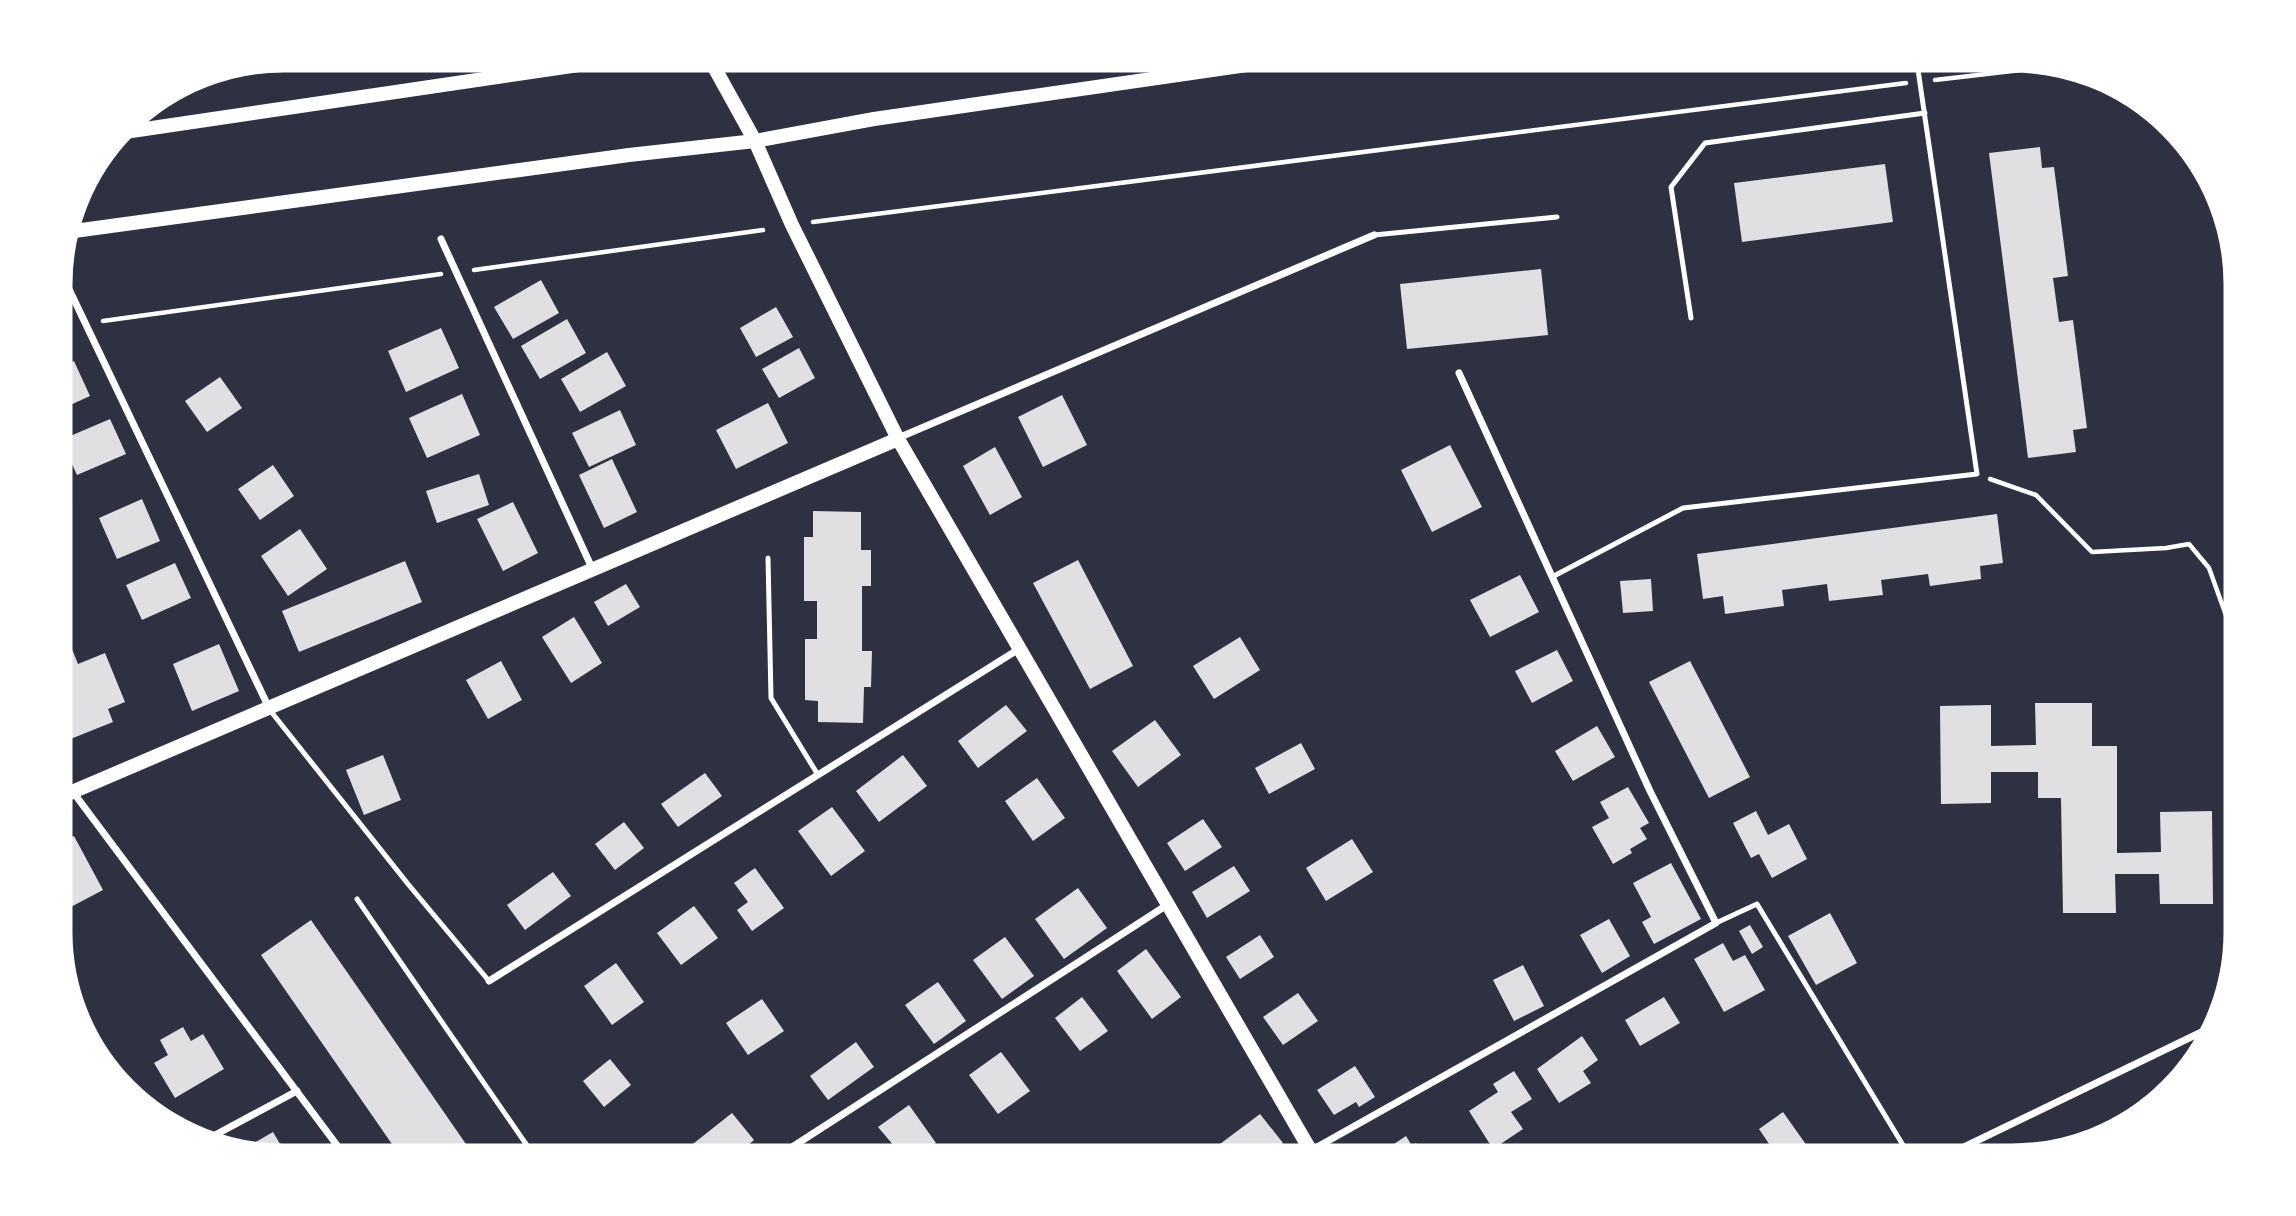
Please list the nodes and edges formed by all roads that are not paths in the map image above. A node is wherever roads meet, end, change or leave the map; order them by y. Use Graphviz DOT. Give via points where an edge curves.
graph roads {
  1 [pos="1224,68"];
  2 [pos="1918,68"];
  3 [pos="553,69"];
  4 [pos="715,69"];
  5 [pos="1925,113"];
  6 [pos="131,131"];
  7 [pos="755,141"];
  8 [pos="1557,217"];
  9 [pos="75,231"];
  10 [pos="1374,234"];
  11 [pos="441,239"];
  12 [pos="69,289"];
  13 [pos="1691,318"];
  14 [pos="1459,373"];
  15 [pos="898,439"];
  16 [pos="768,558"];
  17 [pos="592,568"];
  18 [pos="1552,577"];
  19 [pos="1019,649"];
  20 [pos="269,709"];
  21 [pos="818,775"];
  22 [pos="72,792"];
  23 [pos="68,794"];
  24 [pos="357,899"];
  25 [pos="1167,905"];
  26 [pos="1716,923"];
  27 [pos="489,981"];
  28 [pos="2202,1032"];
  29 [pos="297,1091"];
  30 [pos="214,1136"];
  31 [pos="1309,1147"];
  32 [pos="1325,1147"];
  33 [pos="1904,1147"];
  34 [pos="1964,1147"];
  35 [pos="339,1148"];
  36 [pos="529,1148"];
  37 [pos="791,1148"];
  1 -- 7 [label="main road" via="874,119"];
  2 -- 5 [label="lane"];
  3 -- 6 [label="main road"];
  4 -- 7 [label="main road"];
  5 -- 13 [label="lane" via="1704,142 1671,187"];
  5 -- 18 [label="lane" via="1976,474 1684,508"];
  7 -- 9 [label="main road"];
  7 -- 15 [label="main road"];
  8 -- 10 [label="lane"];
  10 -- 15 [label="street"];
  11 -- 17 [label="street"];
  12 -- 20 [label="street"];
  14 -- 18 [label="street"];
  15 -- 17 [label="main road"];
  15 -- 19 [label="main road"];
  16 -- 21 [label="lane" via="771,698"];
  17 -- 20 [label="main road"];
  18 -- 26 [label="street" via="1650,792"];
  19 -- 21 [label="street"];
  19 -- 25 [label="main road"];
  20 -- 22 [label="main road"];
  20 -- 27 [label="lane"];
  21 -- 27 [label="street"];
  22 -- 23 [label="main road"];
  22 -- 29 [label="street"];
  24 -- 36 [label="lane"];
  25 -- 31 [label="main road"];
  25 -- 37 [label="street"];
  26 -- 32 [label="street"];
  26 -- 33 [label="lane" via="1758,904"];
  28 -- 34 [label="street"];
  29 -- 30 [label="street"];
  29 -- 35 [label="street"];
}
